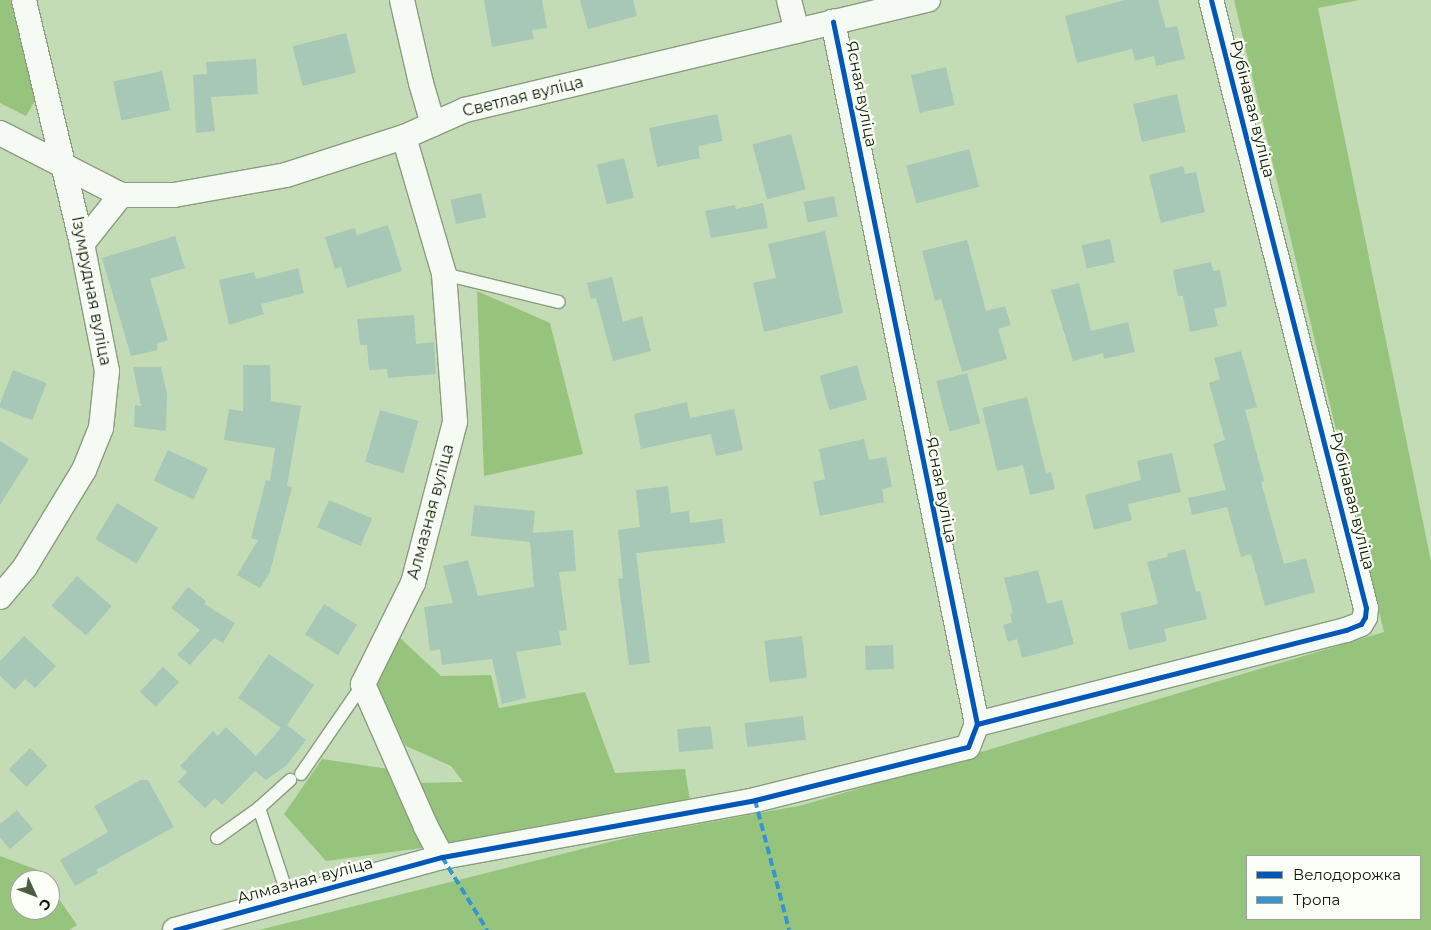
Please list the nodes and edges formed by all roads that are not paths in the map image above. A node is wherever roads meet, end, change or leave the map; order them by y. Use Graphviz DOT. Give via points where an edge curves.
graph roads {
  1 [pos="24,0"];
  2 [pos="402,0"];
  3 [pos="789,0"];
  4 [pos="928,0"];
  5 [pos="1211,0"];
  6 [pos="833,22"];
  7 [pos="797,31"];
  8 [pos="433,124"];
  9 [pos="0,133"];
  10 [pos="404,137"];
  11 [pos="64,167"];
  12 [pos="121,196"];
  13 [pos="82,244"];
  14 [pos="444,274"];
  15 [pos="559,302"];
  16 [pos="0,597"];
  17 [pos="363,684"];
  18 [pos="977,724"];
  19 [pos="259,808"];
  20 [pos="217,838"];
  21 [pos="442,857"];
  22 [pos="289,899"];
  23 [pos="175,930"];
  1 -- 11 [label="street, Ізумрудная вуліца"];
  2 -- 8 [label="street"];
  3 -- 7 [label="street"];
  4 -- 6 [label="street, Светлая вуліца"];
  5 -- 18 [label="street, Рубінавая вуліца" via="1366,608 1365,617 1361,624 1346,630"];
  6 -- 7 [label="street, Светлая вуліца"];
  6 -- 18 [label="street, Ясная вуліца"];
  7 -- 8 [label="street, Светлая вуліца" via="465,110"];
  8 -- 10 [label="street, Светлая вуліца"];
  9 -- 11 [label="street, Светлая вуліца"];
  10 -- 12 [label="street, Светлая вуліца" via="286,176 174,195"];
  10 -- 14 [label="street, Алмазная вуліца"];
  11 -- 12 [label="street, Светлая вуліца"];
  11 -- 13 [label="street, Ізумрудная вуліца"];
  12 -- 13 [label="street"];
  13 -- 16 [label="street, Ізумрудная вуліца" via="107,371 102,428 84,470 55,520 26,567"];
  14 -- 15 [label="lane"];
  14 -- 17 [label="street, Алмазная вуліца" via="455,422 413,583"];
  17 -- 19 [label="lane" via="295,777"];
  17 -- 21 [label="street"];
  18 -- 21 [label="street, Алмазная вуліца" via="968,747 755,800"];
  19 -- 20 [label="lane"];
  19 -- 22 [label="lane"];
  21 -- 22 [label="street, Алмазная вуліца"];
  22 -- 23 [label="street, Алмазная вуліца"];
}
